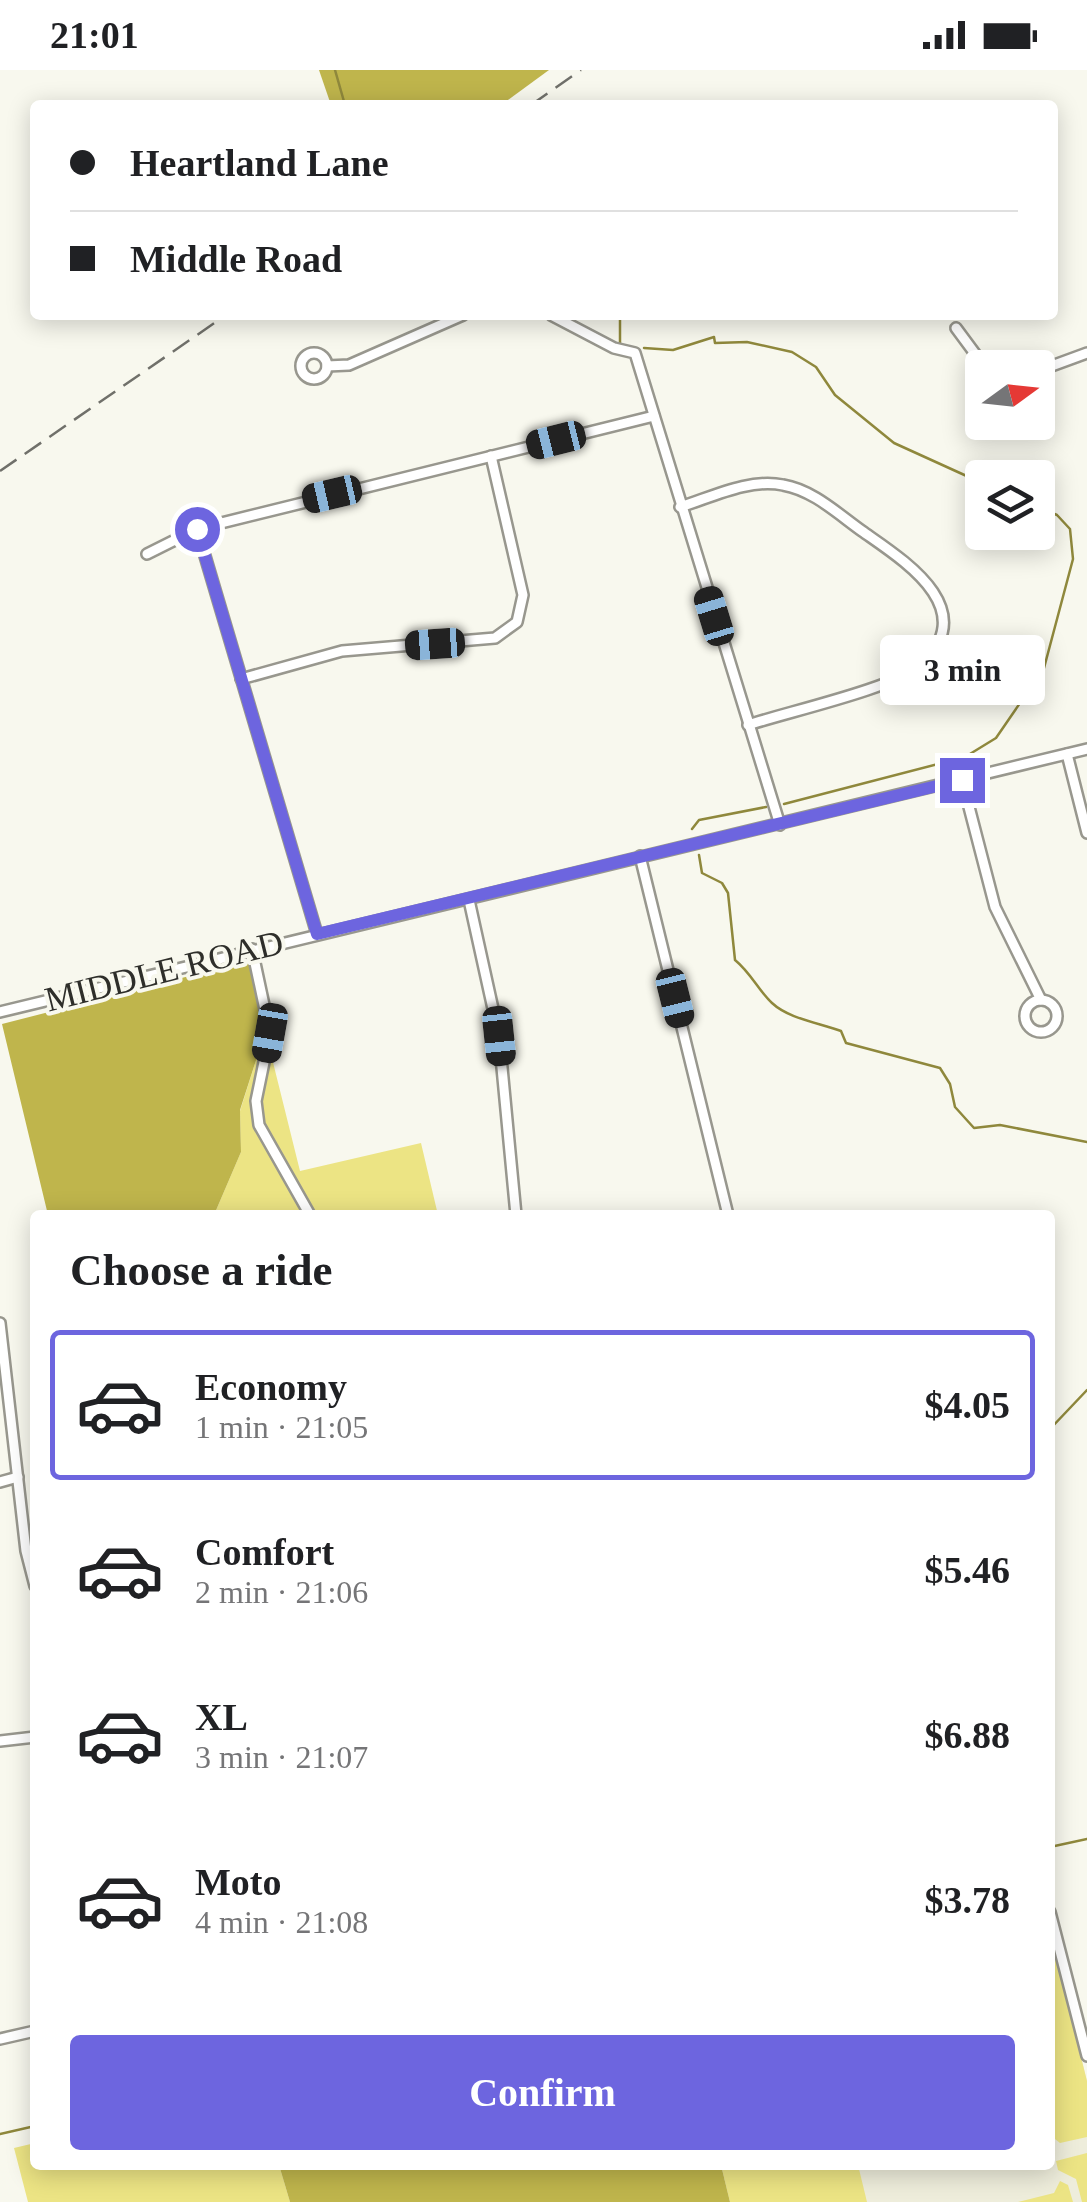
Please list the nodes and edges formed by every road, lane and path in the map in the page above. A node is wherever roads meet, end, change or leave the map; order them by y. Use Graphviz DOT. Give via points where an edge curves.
graph roads {
  1 [pos="452,320"];
  2 [pos="561,320"];
  3 [pos="956,328"];
  4 [pos="972,350"];
  5 [pos="1087,353"];
  6 [pos="1055,365"];
  7 [pos="327,366"];
  8 [pos="654,416"];
  9 [pos="491,456"];
  10 [pos="680,506"];
  11 [pos="197,529"];
  12 [pos="147,554"];
  13 [pos="241,679"];
  14 [pos="748,725"];
  15 [pos="1087,749"];
  16 [pos="1067,754"];
  17 [pos="962,780"];
  18 [pos="780,825"];
  19 [pos="1087,833"];
  20 [pos="640,856"];
  21 [pos="469,900"];
  22 [pos="317,934"];
  23 [pos="252,950"];
  24 [pos="1041,1000"];
  25 [pos="0,1012"];
  26 [pos="307,1210"];
  27 [pos="516,1210"];
  28 [pos="727,1210"];
  29 [pos="0,1323"];
  30 [pos="18,1477"];
  31 [pos="0,1482"];
  32 [pos="30,1554"];
  33 [pos="30,1737"];
  34 [pos="0,1740"];
  35 [pos="1055,1931"];
  36 [pos="30,2033"];
  37 [pos="0,2040"];
  38 [pos="1087,2056"];
  1 -- 7 [label="street" via="349,365"];
  2 -- 8 [label="street" via="635,353"];
  3 -- 4 [label="street"];
  5 -- 6 [label="street"];
  8 -- 9 [label="street"];
  8 -- 10 [label="street"];
  9 -- 11 [label="street"];
  9 -- 13 [label="street" via="523,595 511,629 486,640 342,651"];
  10 -- 14 [label="street"];
  10 -- 14 [label="street" via="750,485 792,486 920,573 938,601 936,645 914,670"];
  11 -- 12 [label="street"];
  11 -- 13 [label="street"];
  13 -- 22 [label="street"];
  14 -- 18 [label="street"];
  15 -- 16 [label="street, MIDDLE ROAD"];
  16 -- 17 [label="street, MIDDLE ROAD"];
  16 -- 19 [label="street"];
  17 -- 18 [label="street, MIDDLE ROAD"];
  17 -- 24 [label="street" via="995,907"];
  18 -- 20 [label="street, MIDDLE ROAD"];
  20 -- 21 [label="street, MIDDLE ROAD"];
  20 -- 28 [label="street"];
  21 -- 22 [label="street, MIDDLE ROAD"];
  21 -- 27 [label="street" via="499,1036"];
  22 -- 23 [label="street, MIDDLE ROAD"];
  23 -- 25 [label="street, MIDDLE ROAD"];
  23 -- 26 [label="street" via="270,1033 256,1102 259,1126"];
  29 -- 30 [label="street"];
  30 -- 31 [label="street"];
  30 -- 32 [label="street"];
  33 -- 34 [label="street"];
  35 -- 38 [label="street"];
  36 -- 37 [label="street"];
}
